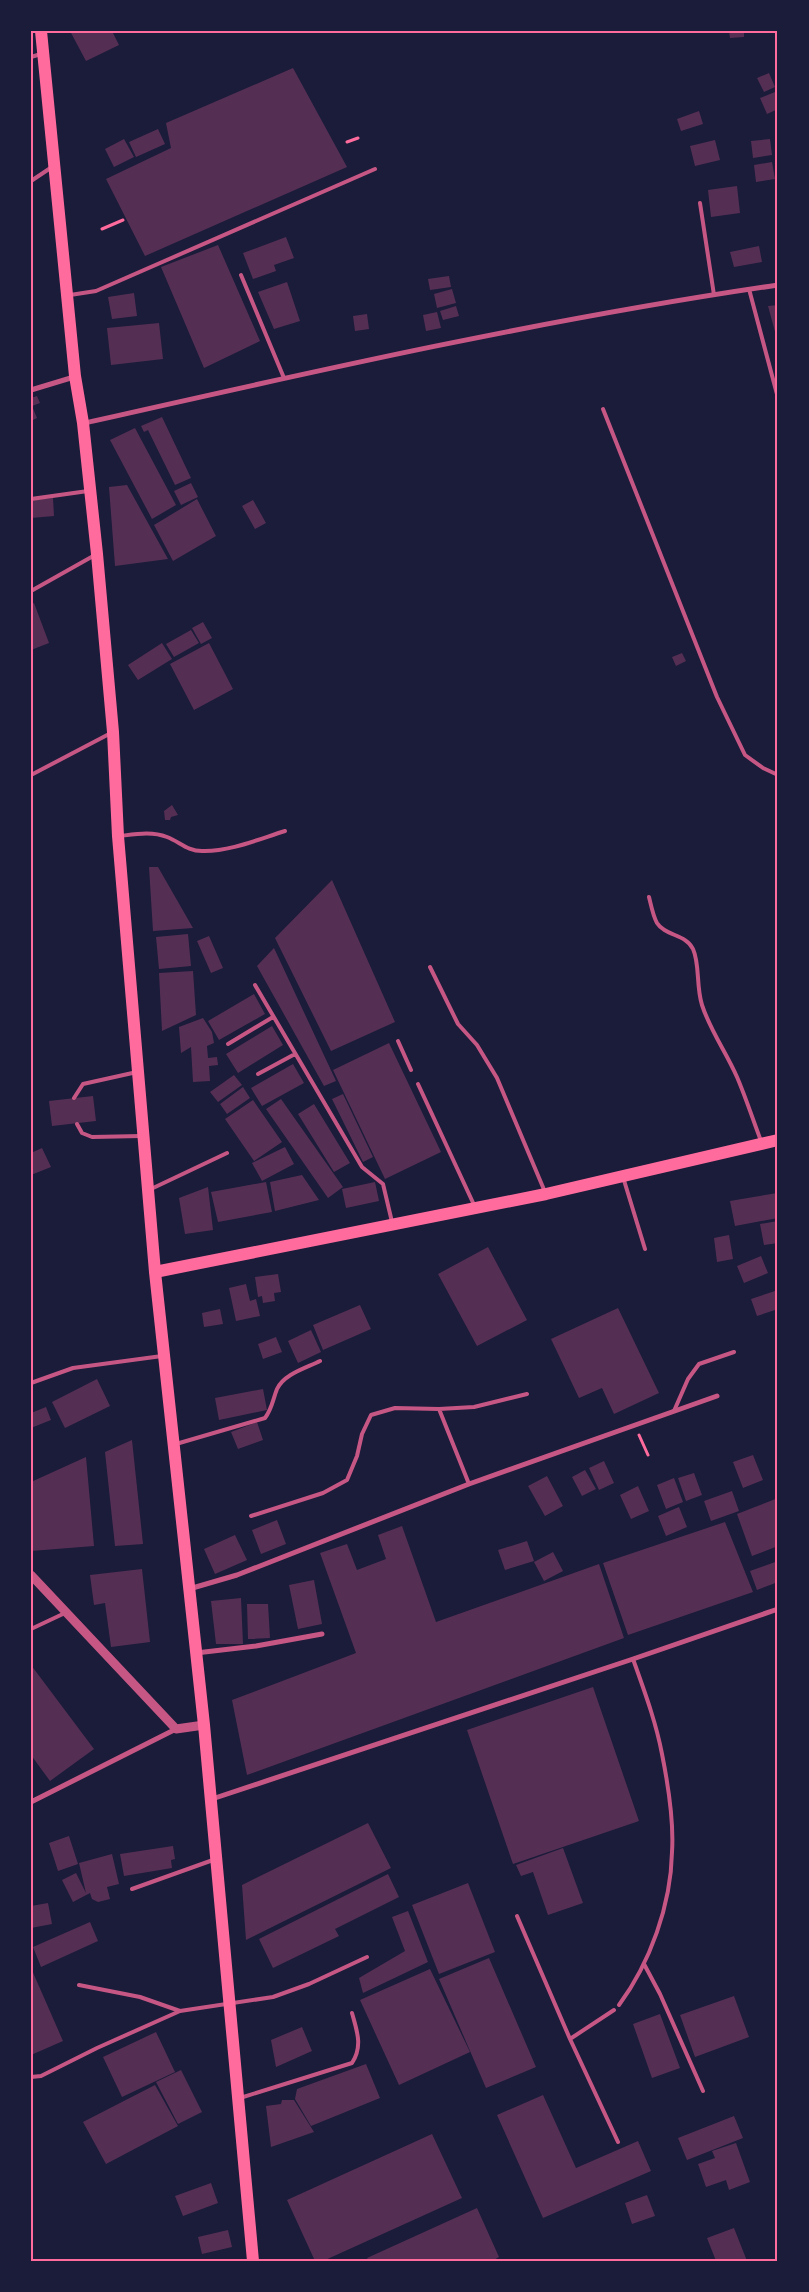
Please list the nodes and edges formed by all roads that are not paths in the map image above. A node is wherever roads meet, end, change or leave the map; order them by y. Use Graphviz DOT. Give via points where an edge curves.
graph roads {
  1 [pos="41,31"];
  2 [pos="37,55"];
  3 [pos="54,166"];
  4 [pos="375,169"];
  5 [pos="31,181"];
  6 [pos="700,203"];
  7 [pos="241,275"];
  8 [pos="778,285"];
  9 [pos="749,289"];
  10 [pos="67,295"];
  11 [pos="714,295"];
  12 [pos="75,376"];
  13 [pos="284,378"];
  14 [pos="31,390"];
  15 [pos="778,398"];
  16 [pos="603,409"];
  17 [pos="83,423"];
  18 [pos="90,490"];
  19 [pos="31,499"];
  20 [pos="97,554"];
  21 [pos="31,591"];
  22 [pos="113,732"];
  23 [pos="31,775"];
  24 [pos="778,775"];
  25 [pos="285,831"];
  26 [pos="118,836"];
  27 [pos="649,897"];
  28 [pos="430,967"];
  29 [pos="255,985"];
  30 [pos="273,1017"];
  31 [pos="398,1041"];
  32 [pos="228,1044"];
  33 [pos="295,1054"];
  34 [pos="411,1070"];
  35 [pos="139,1072"];
  36 [pos="258,1074"];
  37 [pos="418,1084"];
  38 [pos="74,1098"];
  39 [pos="77,1124"];
  40 [pos="144,1136"];
  41 [pos="778,1140"];
  42 [pos="762,1143"];
  43 [pos="227,1153"];
  44 [pos="622,1175"];
  45 [pos="149,1190"];
  46 [pos="546,1194"];
  47 [pos="475,1208"];
  48 [pos="393,1225"];
  49 [pos="645,1249"];
  50 [pos="155,1272"];
  51 [pos="734,1352"];
  52 [pos="164,1356"];
  53 [pos="320,1361"];
  54 [pos="31,1382"];
  55 [pos="527,1394"];
  56 [pos="717,1396"];
  57 [pos="439,1409"];
  58 [pos="674,1411"];
  59 [pos="174,1445"];
  60 [pos="468,1484"];
  61 [pos="251,1516"];
  62 [pos="31,1575"];
  63 [pos="189,1589"];
  64 [pos="778,1609"];
  65 [pos="67,1612"];
  66 [pos="31,1629"];
  67 [pos="322,1634"];
  68 [pos="196,1653"];
  69 [pos="633,1659"];
  70 [pos="204,1724"];
  71 [pos="176,1729"];
  72 [pos="210,1799"];
  73 [pos="31,1802"];
  74 [pos="216,1859"];
  75 [pos="132,1889"];
  76 [pos="517,1916"];
  77 [pos="367,1957"];
  78 [pos="644,1964"];
  79 [pos="79,1985"];
  80 [pos="229,2005"];
  81 [pos="619,2005"];
  82 [pos="614,2010"];
  83 [pos="180,2011"];
  84 [pos="352,2013"];
  85 [pos="570,2039"];
  86 [pos="31,2077"];
  87 [pos="703,2091"];
  88 [pos="238,2099"];
  89 [pos="618,2142"];
  90 [pos="253,2261"];
  1 -- 2 [label="main road"];
  2 -- 3 [label="main road"];
  3 -- 5 [label="lane"];
  3 -- 10 [label="main road"];
  4 -- 10 [label="lane" via="116,283 96,291"];
  6 -- 11 [label="lane"];
  7 -- 13 [label="lane"];
  8 -- 9 [label="street"];
  9 -- 11 [label="street"];
  9 -- 15 [label="lane"];
  10 -- 12 [label="main road"];
  11 -- 13 [label="street" via="579,316"];
  12 -- 14 [label="street"];
  12 -- 17 [label="main road"];
  13 -- 17 [label="street"];
  16 -- 24 [label="lane" via="717,697 745,755"];
  17 -- 18 [label="main road"];
  18 -- 19 [label="lane"];
  18 -- 20 [label="main road"];
  20 -- 21 [label="lane"];
  20 -- 22 [label="main road"];
  22 -- 23 [label="lane"];
  22 -- 26 [label="main road"];
  25 -- 26 [label="lane" via="219,850 202,851 187,849 166,837 149,833"];
  26 -- 35 [label="main road"];
  27 -- 42 [label="lane" via="657,923 692,946 701,1004 736,1076"];
  28 -- 46 [label="lane" via="458,1024 477,1045 497,1078"];
  29 -- 30 [label="lane"];
  30 -- 32 [label="lane"];
  30 -- 33 [label="lane"];
  31 -- 34 [label="lane"];
  33 -- 36 [label="lane"];
  33 -- 48 [label="lane" via="362,1167 383,1184"];
  35 -- 38 [label="lane" via="82,1084"];
  35 -- 40 [label="main road"];
  37 -- 47 [label="lane"];
  39 -- 40 [label="lane" via="82,1133 92,1137"];
  40 -- 45 [label="main road"];
  41 -- 42 [label="main road"];
  42 -- 44 [label="main road"];
  43 -- 45 [label="lane"];
  44 -- 46 [label="main road"];
  44 -- 49 [label="lane"];
  45 -- 50 [label="main road"];
  46 -- 47 [label="main road"];
  47 -- 48 [label="main road"];
  48 -- 50 [label="main road"];
  50 -- 52 [label="main road"];
  51 -- 58 [label="lane" via="699,1364 688,1378"];
  52 -- 54 [label="lane" via="74,1368"];
  52 -- 59 [label="main road"];
  53 -- 59 [label="lane" via="289,1376 278,1386 271,1410 265,1418"];
  55 -- 57 [label="lane" via="474,1407"];
  56 -- 58 [label="street"];
  57 -- 60 [label="lane"];
  57 -- 61 [label="lane" via="395,1408 371,1415 347,1480 323,1493"];
  58 -- 60 [label="street"];
  59 -- 63 [label="main road"];
  60 -- 63 [label="street" via="237,1575"];
  62 -- 65 [label="street"];
  63 -- 68 [label="main road"];
  64 -- 69 [label="street"];
  65 -- 66 [label="lane"];
  65 -- 71 [label="street"];
  67 -- 68 [label="street"];
  68 -- 70 [label="main road"];
  69 -- 72 [label="street"];
  69 -- 78 [label="lane" via="662,1754 672,1852 662,1911"];
  70 -- 71 [label="street"];
  70 -- 72 [label="main road"];
  71 -- 73 [label="street"];
  72 -- 74 [label="main road"];
  74 -- 75 [label="lane"];
  74 -- 80 [label="main road"];
  76 -- 85 [label="lane"];
  77 -- 80 [label="lane" via="273,1997"];
  78 -- 81 [label="lane"];
  78 -- 87 [label="lane"];
  79 -- 83 [label="lane" via="140,1997"];
  80 -- 83 [label="lane"];
  80 -- 88 [label="main road"];
  82 -- 85 [label="lane"];
  83 -- 86 [label="lane" via="41,2076"];
  84 -- 88 [label="lane" via="359,2040 352,2063"];
  85 -- 89 [label="lane"];
  88 -- 90 [label="main road"];
}
